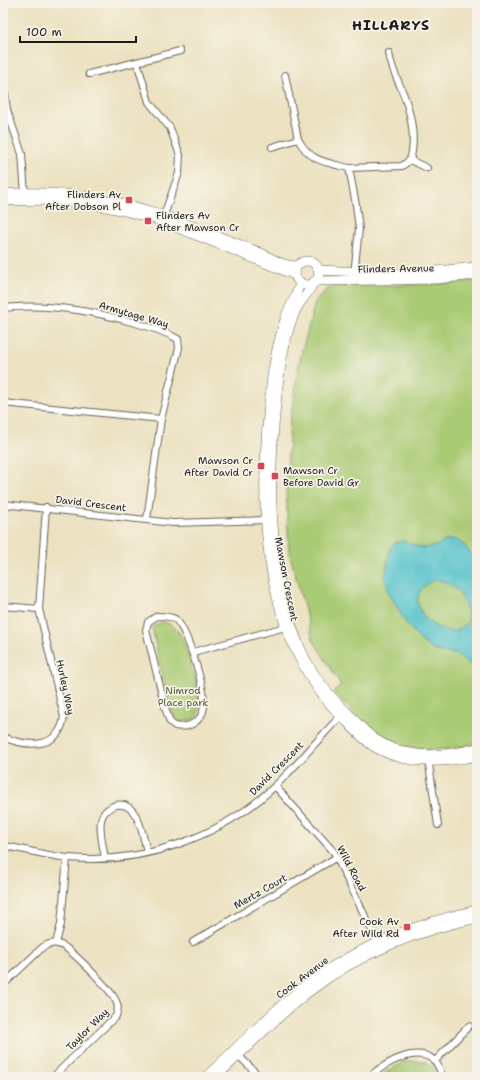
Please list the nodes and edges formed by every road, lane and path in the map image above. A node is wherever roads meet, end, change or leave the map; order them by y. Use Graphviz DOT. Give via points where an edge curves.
graph roads {
  1 [pos="180,51"];
  2 [pos="389,53"];
  3 [pos="137,62"];
  4 [pos="89,74"];
  5 [pos="285,75"];
  6 [pos="4,94"];
  7 [pos="298,139"];
  8 [pos="272,147"];
  9 [pos="410,160"];
  10 [pos="350,168"];
  11 [pos="427,168"];
  12 [pos="3,194"];
  13 [pos="25,196"];
  14 [pos="3,201"];
  15 [pos="163,218"];
  16 [pos="297,266"];
  17 [pos="477,267"];
  18 [pos="318,270"];
  19 [pos="477,275"];
  20 [pos="354,276"];
  21 [pos="297,279"];
  22 [pos="314,282"];
  23 [pos="3,308"];
  24 [pos="3,403"];
  25 [pos="161,419"];
  26 [pos="3,504"];
  27 [pos="46,507"];
  28 [pos="147,519"];
  29 [pos="269,520"];
  30 [pos="3,606"];
  31 [pos="39,609"];
  32 [pos="288,626"];
  33 [pos="192,652"];
  34 [pos="343,713"];
  35 [pos="3,737"];
  36 [pos="477,748"];
  37 [pos="477,756"];
  38 [pos="428,759"];
  39 [pos="275,786"];
  40 [pos="438,825"];
  41 [pos="3,846"];
  42 [pos="147,852"];
  43 [pos="337,857"];
  44 [pos="67,858"];
  45 [pos="105,858"];
  46 [pos="477,910"];
  47 [pos="477,918"];
  48 [pos="193,942"];
  49 [pos="56,943"];
  50 [pos="380,946"];
  51 [pos="3,985"];
  52 [pos="469,1026"];
  53 [pos="236,1053"];
  54 [pos="435,1062"];
  55 [pos="53,1077"];
  56 [pos="206,1077"];
  57 [pos="216,1077"];
  58 [pos="260,1077"];
  59 [pos="369,1077"];
  60 [pos="442,1077"];
  1 -- 3 [label="street"];
  2 -- 9 [label="street" via="409,112 413,143"];
  3 -- 4 [label="street"];
  3 -- 15 [label="street" via="149,102 170,128 180,155 179,173"];
  5 -- 7 [label="street"];
  6 -- 13 [label="street" via="22,154"];
  7 -- 8 [label="street"];
  7 -- 10 [label="street" via="302,148 314,158"];
  9 -- 10 [label="street" via="398,167"];
  9 -- 11 [label="street"];
  10 -- 20 [label="street" via="359,229"];
  12 -- 13 [label="street"];
  13 -- 14 [label="street"];
  13 -- 15 [label="street" via="81,202"];
  15 -- 16 [label="street" via="263,254 279,263"];
  15 -- 21 [label="street"];
  16 -- 18 [label="street" via="308,261"];
  16 -- 21 [label="street"];
  17 -- 20 [label="street, Flinders Avenue" via="425,273"];
  18 -- 20 [label="street, Flinders Avenue"];
  18 -- 22 [label="street"];
  19 -- 20 [label="street, Flinders Avenue" via="436,279"];
  20 -- 22 [label="street, Flinders Avenue"];
  21 -- 22 [label="street" via="306,285"];
  21 -- 29 [label="street, Mawson Crescent" via="282,329 273,374 265,466"];
  22 -- 29 [label="street, Mawson Crescent" via="290,326 279,377"];
  23 -- 25 [label="street, Armytage Way" via="58,306 121,319 178,339 179,348"];
  24 -- 25 [label="street"];
  25 -- 28 [label="street, Armytage Way"];
  26 -- 27 [label="street, David Crescent"];
  27 -- 28 [label="street, David Crescent"];
  27 -- 31 [label="street, Hurley Way"];
  28 -- 29 [label="street, David Crescent" via="173,523"];
  29 -- 32 [label="street, Mawson Crescent"];
  30 -- 31 [label="street"];
  31 -- 35 [label="street, Hurley Way" via="64,717 63,724 54,738 40,743 25,744"];
  32 -- 33 [label="street"];
  32 -- 34 [label="street, Mawson Crescent" via="313,672"];
  33 -- 33 [label="street" via="183,630 174,619 157,616 148,622 146,630 162,698 170,722 175,726 188,726 199,720 202,714 204,698"];
  34 -- 38 [label="street, Mawson Crescent" via="380,742"];
  34 -- 39 [label="street, David Crescent"];
  36 -- 38 [label="street, Mawson Crescent"];
  37 -- 38 [label="street, Mawson Crescent" via="438,762"];
  38 -- 40 [label="street"];
  39 -- 42 [label="street, David Crescent" via="251,807 226,822 172,847"];
  39 -- 43 [label="street, Wild Road"];
  41 -- 44 [label="street, David Crescent"];
  42 -- 45 [label="street, David Crescent"];
  42 -- 45 [label="street" via="139,821 134,812 121,805 107,809 101,820"];
  43 -- 48 [label="street, Mertz Court"];
  43 -- 50 [label="street, Wild Road"];
  44 -- 45 [label="street, David Crescent"];
  44 -- 49 [label="street" via="61,924"];
  46 -- 50 [label="street, Cook Avenue" via="428,923"];
  47 -- 50 [label="street, Cook Avenue"];
  49 -- 51 [label="street" via="43,946"];
  49 -- 55 [label="street, Taylor Way" via="67,948 112,994 118,1011 111,1022"];
  50 -- 53 [label="street, Cook Avenue" via="342,962 298,991"];
  52 -- 54 [label="street"];
  53 -- 56 [label="street, Cook Avenue"];
  53 -- 57 [label="street, Cook Avenue"];
  53 -- 58 [label="street"];
  54 -- 59 [label="street" via="426,1056 404,1056 390,1062"];
  54 -- 60 [label="street"];
}
